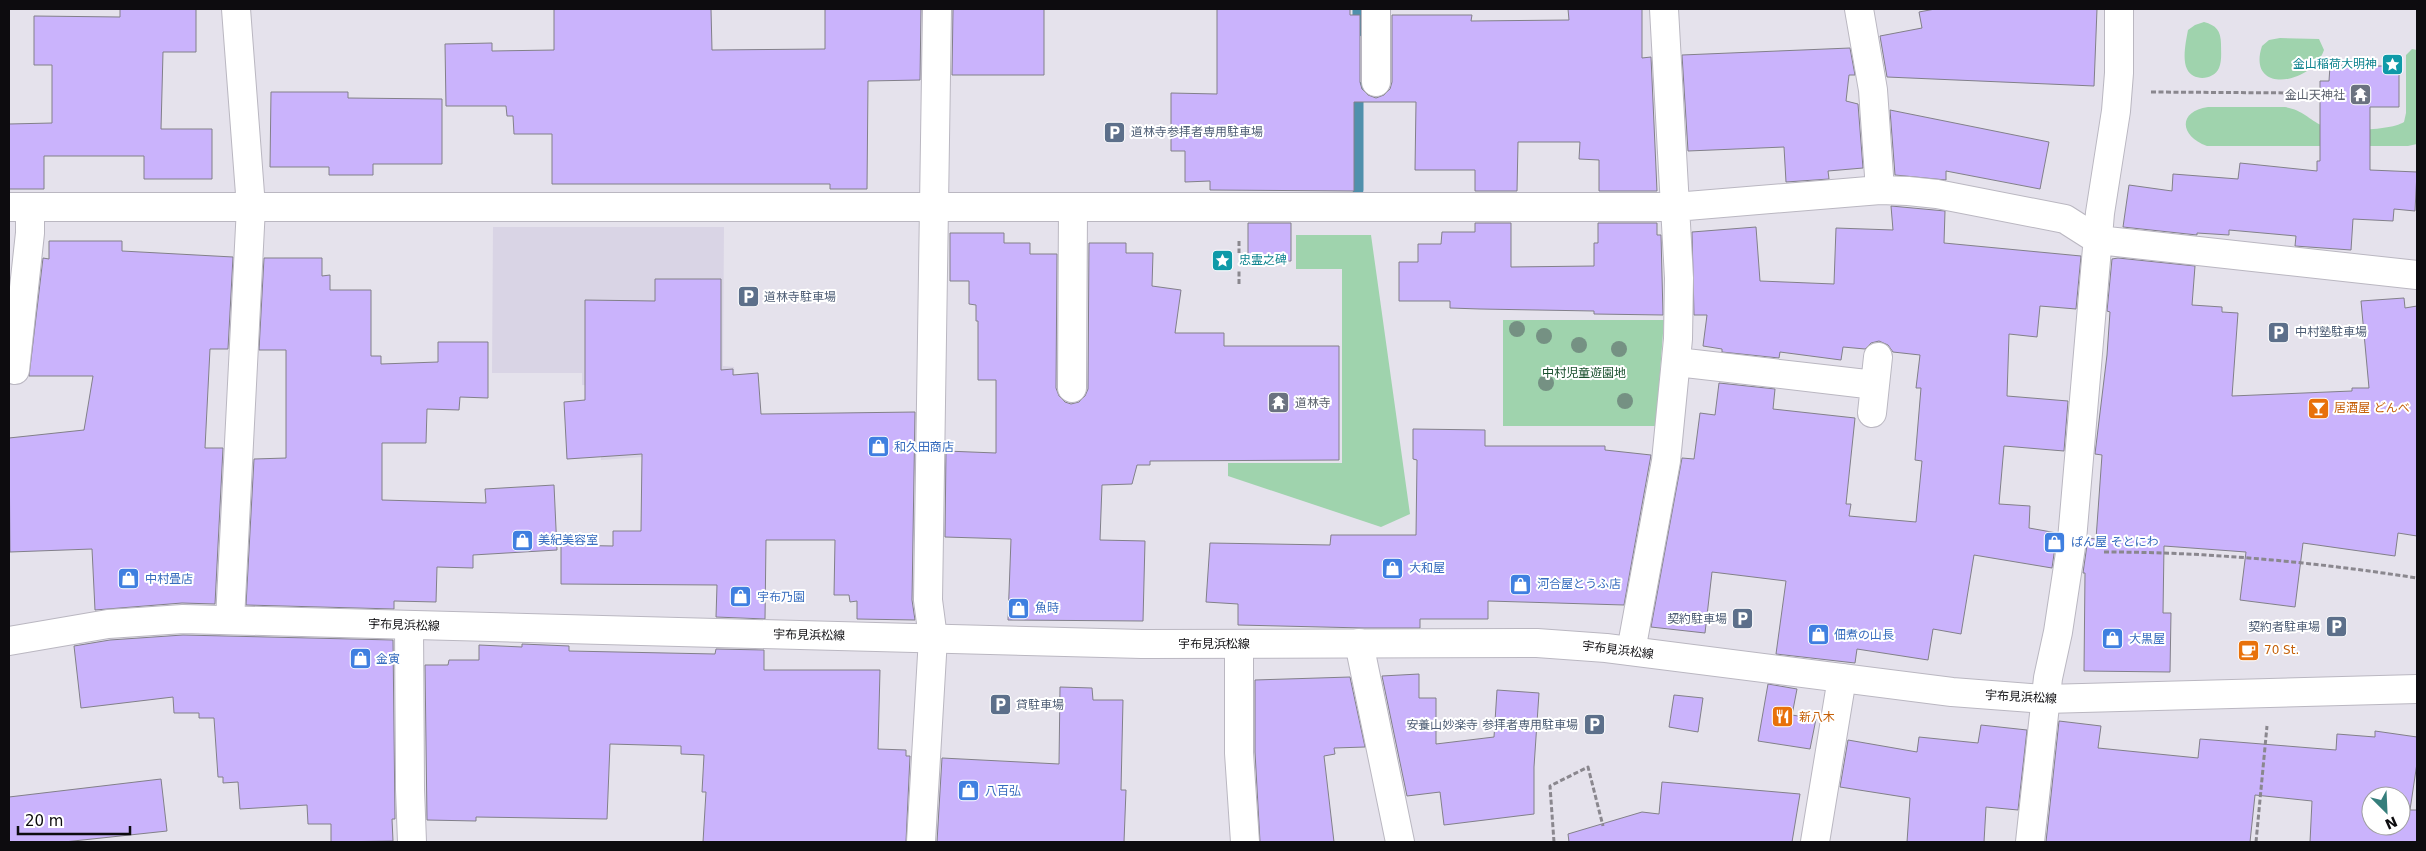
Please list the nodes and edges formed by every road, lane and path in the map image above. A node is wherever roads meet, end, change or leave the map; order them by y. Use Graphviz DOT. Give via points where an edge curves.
graph roads {
  1 [pos="236,9"];
  2 [pos="937,9"];
  3 [pos="1376,9"];
  4 [pos="1664,9"];
  5 [pos="1859,9"];
  6 [pos="2119,9"];
  7 [pos="1376,82"];
  8 [pos="2174,92"];
  9 [pos="2297,93"];
  10 [pos="1880,190"];
  11 [pos="19,207"];
  12 [pos="251,207"];
  13 [pos="934,207"];
  14 [pos="1675,207"];
  15 [pos="1073,208"];
  16 [pos="2098,240"];
  17 [pos="1239,269"];
  18 [pos="2417,275"];
  19 [pos="1239,284"];
  20 [pos="1878,357"];
  21 [pos="1677,362"];
  22 [pos="15,370"];
  23 [pos="1875,385"];
  24 [pos="1072,388"];
  25 [pos="1872,413"];
  26 [pos="2070,552"];
  27 [pos="2417,578"];
  28 [pos="230,620"];
  29 [pos="409,625"];
  30 [pos="933,638"];
  31 [pos="9,641"];
  32 [pos="1359,643"];
  33 [pos="1238,644"];
  34 [pos="1631,651"];
  35 [pos="1842,678"];
  36 [pos="2417,689"];
  37 [pos="2268,693"];
  38 [pos="2045,699"];
  39 [pos="1603,826"];
  40 [pos="412,842"];
  41 [pos="921,842"];
  42 [pos="1245,842"];
  43 [pos="1400,842"];
  44 [pos="1554,842"];
  45 [pos="1815,842"];
  46 [pos="2030,842"];
  47 [pos="2256,842"];
  1 -- 12 [label="street"];
  2 -- 13 [label="street"];
  3 -- 7 [label="street"];
  4 -- 14 [label="street"];
  5 -- 10 [label="street" via="1873,90"];
  6 -- 16 [label="street" via="2117,102"];
  8 -- 9 [label="path"];
  10 -- 14 [label="street"];
  10 -- 16 [label="street" via="1937,194 2065,219"];
  11 -- 12 [label="street"];
  11 -- 22 [label="street" via="30,233"];
  12 -- 13 [label="street"];
  12 -- 28 [label="street"];
  13 -- 15 [label="street"];
  13 -- 30 [label="street" via="928,600"];
  14 -- 15 [label="street"];
  14 -- 21 [label="street"];
  15 -- 24 [label="street"];
  16 -- 18 [label="street"];
  16 -- 26 [label="street"];
  17 -- 19 [label="path"];
  20 -- 23 [label="street"];
  21 -- 23 [label="street"];
  21 -- 34 [label="street" via="1666,461"];
  23 -- 25 [label="street"];
  26 -- 27 [label="path" via="2174,552 2257,558"];
  26 -- 38 [label="street"];
  28 -- 29 [label="street, 宇布見浜松線"];
  28 -- 31 [label="street, 宇布見浜松線" via="145,621"];
  29 -- 30 [label="street, 宇布見浜松線"];
  29 -- 40 [label="street"];
  30 -- 33 [label="street, 宇布見浜松線"];
  30 -- 41 [label="street"];
  32 -- 33 [label="street, 宇布見浜松線"];
  32 -- 34 [label="street, 宇布見浜松線" via="1537,643"];
  32 -- 43 [label="street"];
  33 -- 42 [label="street" via="1239,753"];
  34 -- 35 [label="street, 宇布見浜松線"];
  35 -- 38 [label="street, 宇布見浜松線" via="1952,692"];
  35 -- 45 [label="street"];
  36 -- 37 [label="street, 宇布見浜松線"];
  37 -- 38 [label="street, 宇布見浜松線"];
  37 -- 47 [label="path"];
  38 -- 46 [label="street"];
  39 -- 44 [label="path" via="1588,767 1550,786"];
}
